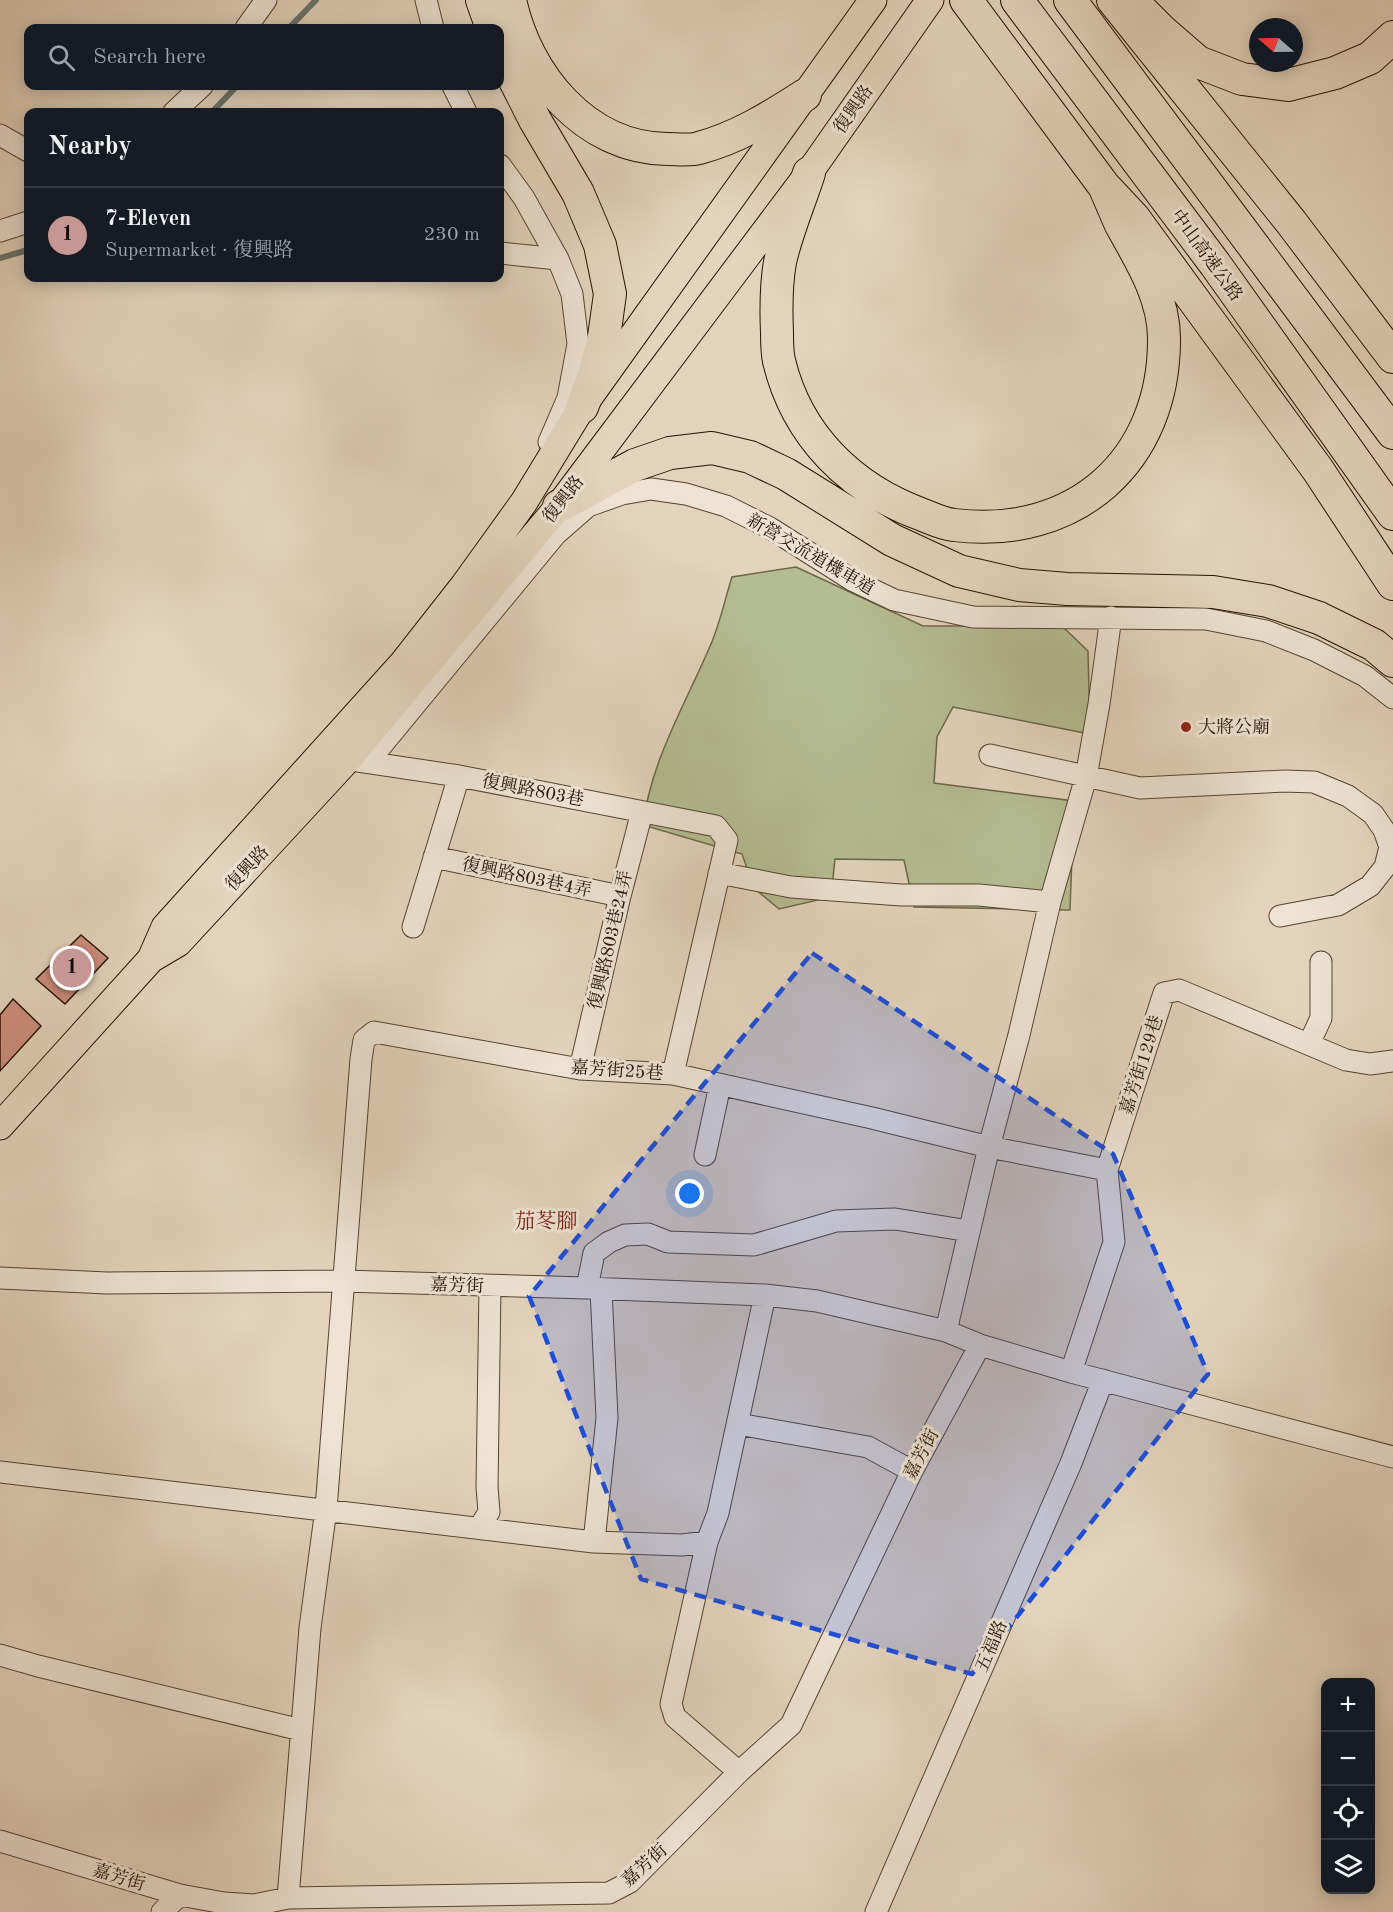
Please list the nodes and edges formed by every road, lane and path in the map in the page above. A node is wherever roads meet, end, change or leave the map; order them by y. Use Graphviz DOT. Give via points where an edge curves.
graph roads {
  1 [pos="266,0"];
  2 [pos="426,0"];
  3 [pos="482,0"];
  4 [pos="510,0"];
  5 [pos="873,0"];
  6 [pos="930,0"];
  7 [pos="1017,0"];
  8 [pos="1070,0"];
  9 [pos="1113,0"];
  10 [pos="1132,0"];
  11 [pos="970,5"];
  12 [pos="249,24"];
  13 [pos="432,24"];
  14 [pos="491,24"];
  15 [pos="1393,37"];
  16 [pos="504,59"];
  17 [pos="198,90"];
  18 [pos="455,90"];
  19 [pos="805,95"];
  20 [pos="178,108"];
  21 [pos="464,108"];
  22 [pos="0,135"];
  23 [pos="24,149"];
  24 [pos="504,170"];
  25 [pos="809,173"];
  26 [pos="1104,186"];
  27 [pos="24,223"];
  28 [pos="0,231"];
  29 [pos="504,254"];
  30 [pos="558,259"];
  31 [pos="1393,357"];
  32 [pos="582,407"];
  33 [pos="1393,434"];
  34 [pos="524,502"];
  35 [pos="559,506"];
  36 [pos="1393,514"];
  37 [pos="1393,584"];
  38 [pos="1111,617"];
  39 [pos="1393,661"];
  40 [pos="1393,698"];
  41 [pos="990,756"];
  42 [pos="358,761"];
  43 [pos="459,776"];
  44 [pos="1086,777"];
  45 [pos="642,812"];
  46 [pos="434,857"];
  47 [pos="719,873"];
  48 [pos="620,896"];
  49 [pos="1050,902"];
  50 [pos="1280,916"];
  51 [pos="413,927"];
  52 [pos="151,959"];
  53 [pos="1321,962"];
  54 [pos="1309,1044"];
  55 [pos="1393,1061"];
  56 [pos="580,1069"];
  57 [pos="673,1074"];
  58 [pos="720,1085"];
  59 [pos="0,1126"];
  60 [pos="989,1147"];
  61 [pos="705,1155"];
  62 [pos="1107,1170"];
  63 [pos="969,1231"];
  64 [pos="0,1278"];
  65 [pos="343,1281"];
  66 [pos="490,1286"];
  67 [pos="594,1288"];
  68 [pos="765,1294"];
  69 [pos="946,1331"];
  70 [pos="980,1345"];
  71 [pos="1071,1372"];
  72 [pos="1103,1380"];
  73 [pos="738,1424"];
  74 [pos="1393,1457"];
  75 [pos="912,1471"];
  76 [pos="0,1472"];
  77 [pos="326,1509"];
  78 [pos="479,1528"];
  79 [pos="594,1542"];
  80 [pos="707,1542"];
  81 [pos="0,1655"];
  82 [pos="301,1730"];
  83 [pos="739,1772"];
  84 [pos="0,1841"];
  85 [pos="180,1895"];
  86 [pos="288,1898"];
  87 [pos="162,1912"];
  88 [pos="876,1912"];
  1 -- 12 [label="street"];
  2 -- 13 [label="street"];
  3 -- 14 [label="highway"];
  4 -- 19 [label="highway" via="530,57 558,97 594,129 646,148 697,149 760,124"];
  5 -- 19 [label="main road, 復興路"];
  6 -- 25 [label="main road, 復興路"];
  7 -- 36 [label="highway, 中山高速公路" via="1215,264"];
  8 -- 33 [label="highway"];
  9 -- 31 [label="highway" via="1291,222"];
  10 -- 15 [label="highway" via="1198,62 1242,79 1288,85 1335,73 1370,58"];
  11 -- 26 [label="highway"];
  16 -- 32 [label="highway" via="578,193 600,245 610,294 604,337"];
  17 -- 20 [label="street"];
  18 -- 21 [label="street"];
  19 -- 32 [label="main road, 復興路"];
  22 -- 23 [label="street"];
  24 -- 30 [label="street"];
  25 -- 26 [label="highway" via="780,262 776,311 778,359 792,402 816,442 870,490 905,509 951,525 987,528 1027,523 1063,510 1103,486 1131,455 1149,423 1161,380 1164,336 1157,301 1139,254"];
  25 -- 35 [label="main road, 復興路"];
  26 -- 37 [label="highway" via="1134,218 1312,461"];
  27 -- 28 [label="street"];
  29 -- 30 [label="street"];
  30 -- 34 [label="street" via="572,294 578,344 568,398"];
  32 -- 34 [label="main road, 復興路"];
  34 -- 52 [label="main road, 復興路" via="403,663 165,927"];
  35 -- 39 [label="highway" via="635,465 670,453 712,448 750,457 786,474 892,540 959,571 1019,585 1213,592 1268,601 1319,618 1374,645"];
  35 -- 42 [label="main road, 復興路"];
  38 -- 40 [label="street, 新營交流道機車道" via="1206,619 1266,630 1355,671"];
  38 -- 42 [label="street, 新營交流道機車道" via="972,617 929,609 894,600 852,580 770,528 726,506 651,489 622,494 588,506 556,534"];
  38 -- 44 [label="street"];
  41 -- 44 [label="street"];
  42 -- 43 [label="street, 復興路803巷"];
  42 -- 52 [label="main road, 復興路" via="178,943"];
  43 -- 45 [label="street, 復興路803巷"];
  43 -- 46 [label="street"];
  44 -- 49 [label="street"];
  44 -- 50 [label="street" via="1140,789 1314,782 1348,796 1373,814 1390,847 1385,867 1370,886 1338,904"];
  45 -- 47 [label="street, 復興路803巷" via="716,826 727,840"];
  45 -- 48 [label="street, 復興路803巷24弄"];
  46 -- 48 [label="street, 復興路803巷4弄"];
  46 -- 51 [label="street"];
  47 -- 49 [label="street" via="791,886"];
  47 -- 57 [label="street"];
  48 -- 56 [label="street, 復興路803巷24弄"];
  49 -- 60 [label="street"];
  52 -- 59 [label="main road, 復興路"];
  53 -- 54 [label="street" via="1321,1018"];
  54 -- 55 [label="street, 嘉芳街129巷" via="1346,1060 1370,1064"];
  54 -- 62 [label="street, 嘉芳街129巷" via="1179,990 1164,993"];
  56 -- 57 [label="street, 嘉芳街25巷"];
  56 -- 65 [label="street, 嘉芳街25巷" via="374,1032 364,1040"];
  57 -- 58 [label="street, 嘉芳街25巷"];
  58 -- 60 [label="street, 嘉芳街25巷"];
  58 -- 61 [label="street"];
  60 -- 62 [label="street, 嘉芳街25巷"];
  60 -- 63 [label="street"];
  62 -- 71 [label="street, 嘉芳街129巷" via="1114,1242"];
  63 -- 67 [label="street" via="895,1219 836,1221 754,1245 669,1242 648,1234 625,1235 594,1253"];
  63 -- 69 [label="street"];
  64 -- 65 [label="street, 嘉芳街" via="107,1283"];
  65 -- 66 [label="street, 嘉芳街"];
  65 -- 77 [label="street, 嘉芳街25巷"];
  66 -- 67 [label="street, 嘉芳街"];
  66 -- 78 [label="street" via="489,1512"];
  67 -- 68 [label="street, 嘉芳街"];
  67 -- 79 [label="street" via="607,1418"];
  68 -- 69 [label="street, 嘉芳街" via="817,1301"];
  68 -- 73 [label="street"];
  69 -- 70 [label="street, 嘉芳街"];
  70 -- 71 [label="street, 嘉芳街"];
  70 -- 75 [label="street, 嘉芳街"];
  71 -- 72 [label="street, 嘉芳街"];
  72 -- 74 [label="street, 嘉芳街"];
  72 -- 88 [label="street, 五福路" via="1071,1463"];
  73 -- 75 [label="street" via="868,1447"];
  73 -- 80 [label="street" via="718,1513"];
  75 -- 83 [label="street, 嘉芳街" via="791,1725"];
  76 -- 77 [label="street"];
  77 -- 78 [label="street"];
  77 -- 82 [label="street, 嘉芳街25巷"];
  78 -- 79 [label="street"];
  79 -- 80 [label="street"];
  80 -- 83 [label="street" via="671,1704 675,1717"];
  81 -- 82 [label="street"];
  82 -- 86 [label="street, 嘉芳街25巷"];
  83 -- 86 [label="street, 嘉芳街" via="630,1882 609,1893"];
  84 -- 85 [label="street, 嘉芳街"];
  85 -- 86 [label="street, 嘉芳街" via="254,1905"];
  85 -- 87 [label="street"];
}
